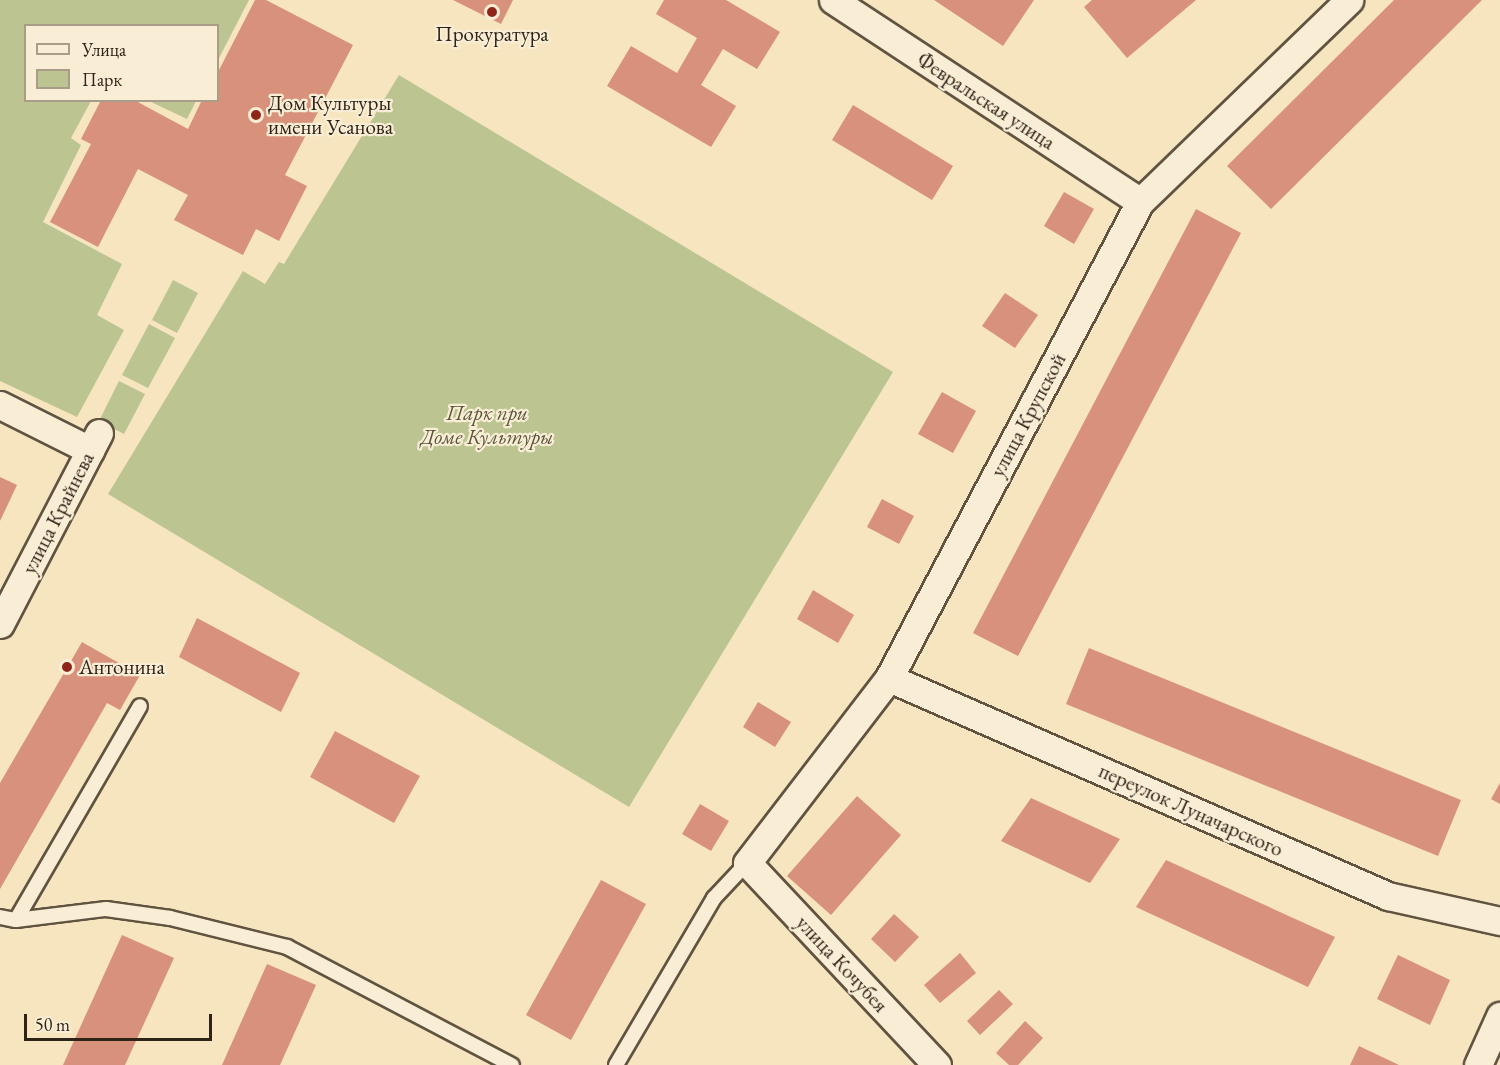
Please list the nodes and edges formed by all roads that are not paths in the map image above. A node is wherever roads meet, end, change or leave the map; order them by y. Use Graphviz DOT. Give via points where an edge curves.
graph roads {
  1 [pos="833,0"];
  2 [pos="1348,0"];
  3 [pos="1140,202"];
  4 [pos="0,405"];
  5 [pos="0,624"];
  6 [pos="889,678"];
  7 [pos="140,706"];
  8 [pos="747,863"];
  9 [pos="0,917"];
  10 [pos="16,920"];
  11 [pos="1500,921"];
  12 [pos="1500,1016"];
  13 [pos="512,1065"];
  14 [pos="616,1065"];
  15 [pos="937,1065"];
  16 [pos="1478,1065"];
  1 -- 3 [label="street, Февральская улица"];
  2 -- 3 [label="street, улица Крупской"];
  3 -- 6 [label="street, улица Крупской"];
  4 -- 5 [label="street, улица Крайнева" via="95,441"];
  6 -- 8 [label="street, улица Крупской"];
  6 -- 11 [label="street, переулок Луначарского" via="1388,896"];
  7 -- 10 [label="lane"];
  8 -- 14 [label="lane" via="714,898"];
  8 -- 15 [label="street, улица Кочубея"];
  9 -- 10 [label="lane"];
  10 -- 13 [label="lane" via="106,909 170,918 287,948"];
  12 -- 16 [label="street"];
}
